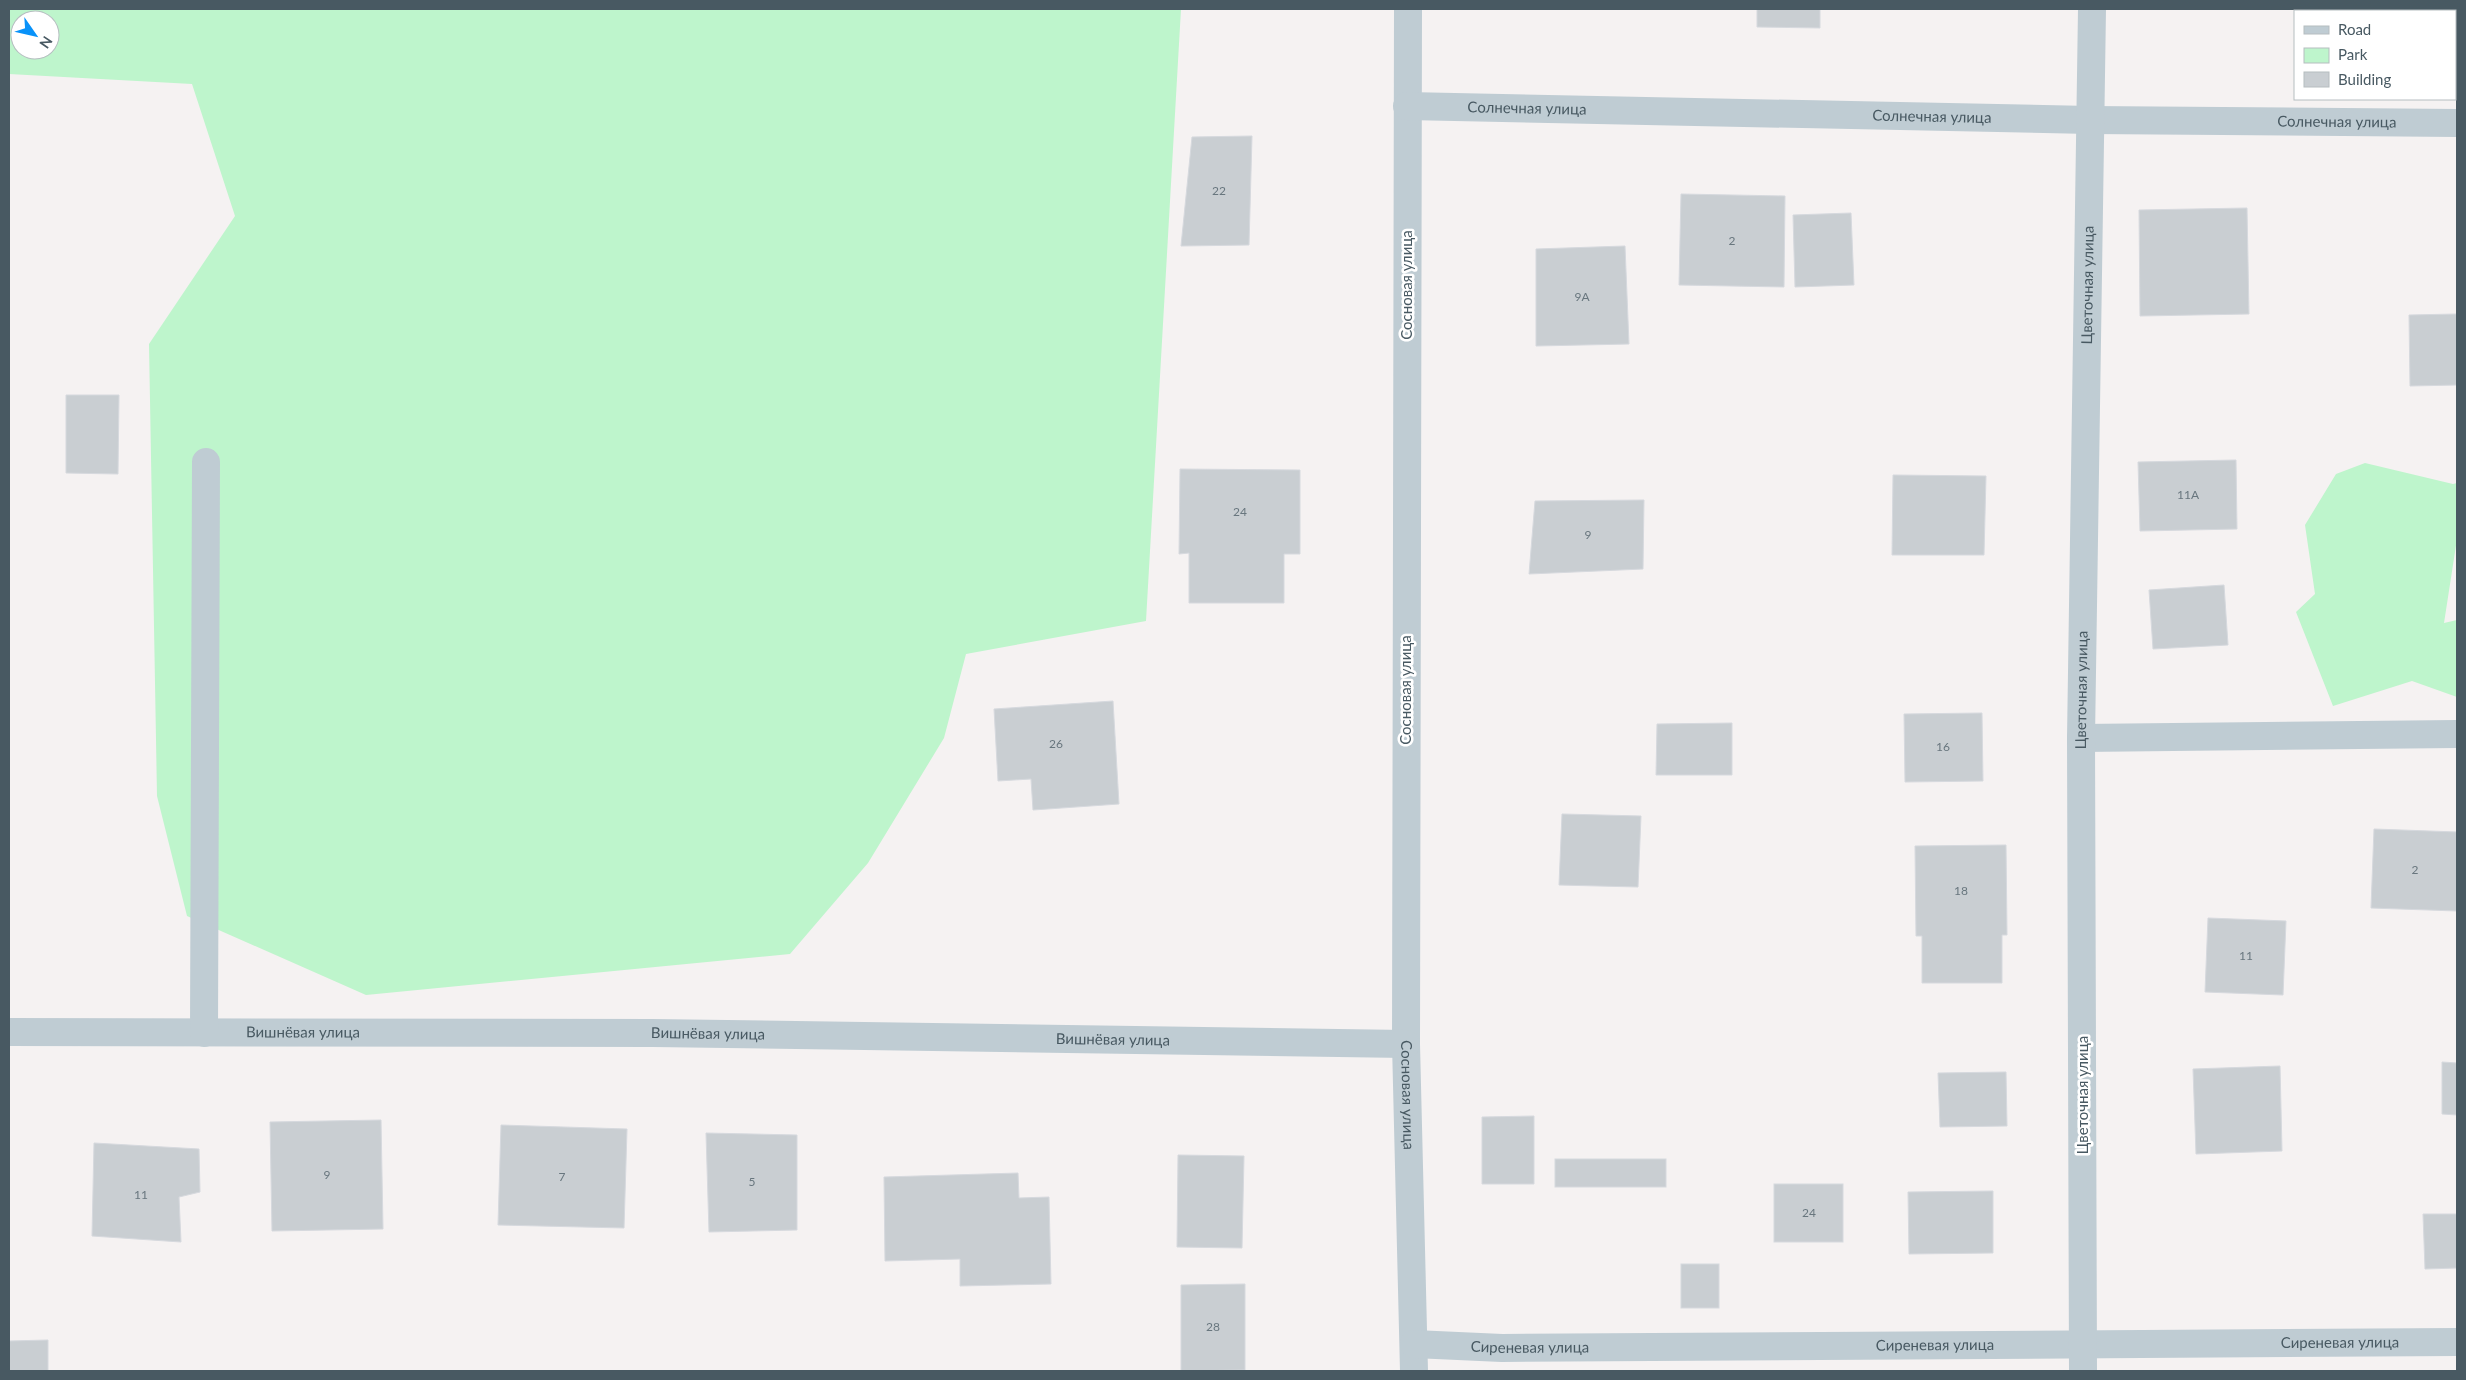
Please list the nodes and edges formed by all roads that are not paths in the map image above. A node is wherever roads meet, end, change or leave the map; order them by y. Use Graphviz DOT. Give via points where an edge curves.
graph roads {
  1 [pos="1408,9"];
  2 [pos="2092,9"];
  3 [pos="1407,106"];
  4 [pos="2090,120"];
  5 [pos="2457,122"];
  6 [pos="206,462"];
  7 [pos="2457,734"];
  8 [pos="2081,738"];
  9 [pos="9,1032"];
  10 [pos="204,1033"];
  11 [pos="1406,1044"];
  12 [pos="2457,1342"];
  13 [pos="1414,1344"];
  14 [pos="2083,1344"];
  15 [pos="1414,1371"];
  16 [pos="2083,1371"];
  1 -- 3 [label="street, Сосновая улица"];
  2 -- 4 [label="street, Цветочная улица"];
  3 -- 4 [label="street, Солнечная улица"];
  3 -- 11 [label="street, Сосновая улица"];
  4 -- 5 [label="street, Солнечная улица"];
  4 -- 8 [label="street, Цветочная улица"];
  6 -- 10 [label="street"];
  7 -- 8 [label="street"];
  8 -- 14 [label="street, Цветочная улица"];
  9 -- 10 [label="street, Вишнёвая улица"];
  10 -- 11 [label="street, Вишнёвая улица" via="653,1033"];
  11 -- 13 [label="street, Сосновая улица"];
  12 -- 14 [label="street, Сиреневая улица"];
  13 -- 14 [label="street, Сиреневая улица" via="1502,1348"];
  13 -- 15 [label="street, Сосновая улица"];
  14 -- 16 [label="street, Цветочная улица"];
}
